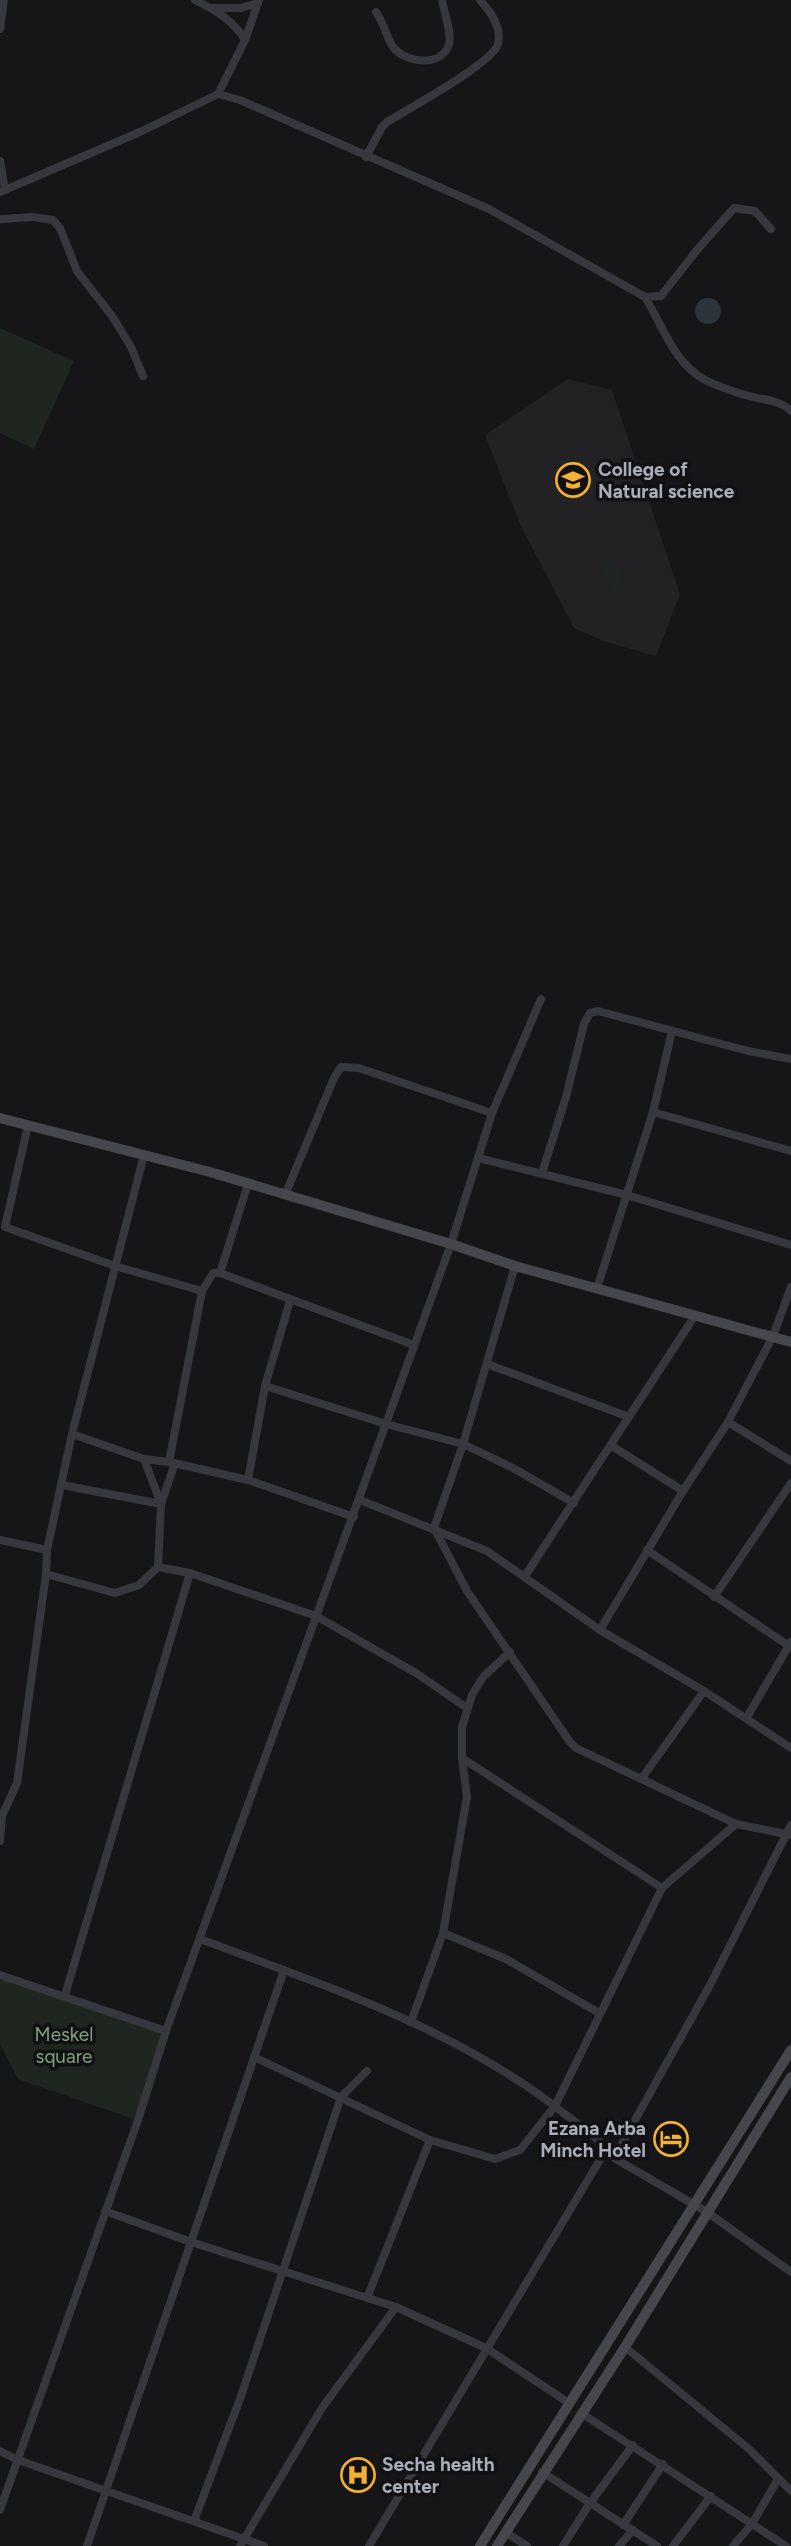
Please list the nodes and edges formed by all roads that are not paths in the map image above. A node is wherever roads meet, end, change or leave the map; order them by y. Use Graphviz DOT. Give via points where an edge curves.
graph roads {
  1 [pos="4,0"];
  2 [pos="195,0"];
  3 [pos="442,0"];
  4 [pos="480,0"];
  5 [pos="259,1"];
  6 [pos="211,8"];
  7 [pos="376,12"];
  8 [pos="0,29"];
  9 [pos="244,40"];
  10 [pos="218,94"];
  11 [pos="366,156"];
  12 [pos="0,162"];
  13 [pos="3,191"];
  14 [pos="0,219"];
  15 [pos="771,229"];
  16 [pos="645,297"];
  17 [pos="143,376"];
  18 [pos="791,411"];
  19 [pos="541,999"];
  20 [pos="672,1031"];
  21 [pos="791,1059"];
  22 [pos="653,1112"];
  23 [pos="492,1113"];
  24 [pos="0,1118"];
  25 [pos="28,1125"];
  26 [pos="791,1151"];
  27 [pos="144,1155"];
  28 [pos="478,1158"];
  29 [pos="542,1173"];
  30 [pos="248,1184"];
  31 [pos="285,1195"];
  32 [pos="627,1195"];
  33 [pos="2,1226"];
  34 [pos="451,1244"];
  35 [pos="791,1245"];
  36 [pos="114,1266"];
  37 [pos="514,1266"];
  38 [pos="220,1273"];
  39 [pos="791,1287"];
  40 [pos="597,1288"];
  41 [pos="202,1291"];
  42 [pos="290,1301"];
  43 [pos="694,1317"];
  44 [pos="772,1336"];
  45 [pos="791,1342"];
  46 [pos="414,1345"];
  47 [pos="487,1364"];
  48 [pos="265,1386"];
  49 [pos="629,1417"];
  50 [pos="728,1422"];
  51 [pos="386,1424"];
  52 [pos="72,1434"];
  53 [pos="463,1444"];
  54 [pos="612,1446"];
  55 [pos="144,1459"];
  56 [pos="791,1461"];
  57 [pos="172,1462"];
  58 [pos="248,1480"];
  59 [pos="791,1483"];
  60 [pos="62,1485"];
  61 [pos="682,1491"];
  62 [pos="360,1500"];
  63 [pos="574,1503"];
  64 [pos="161,1504"];
  65 [pos="354,1517"];
  66 [pos="434,1528"];
  67 [pos="0,1540"];
  68 [pos="47,1550"];
  69 [pos="647,1550"];
  70 [pos="158,1567"];
  71 [pos="190,1573"];
  72 [pos="46,1574"];
  73 [pos="525,1576"];
  74 [pos="714,1597"];
  75 [pos="317,1616"];
  76 [pos="600,1630"];
  77 [pos="790,1644"];
  78 [pos="510,1653"];
  79 [pos="704,1691"];
  80 [pos="467,1708"];
  81 [pos="747,1717"];
  82 [pos="791,1748"];
  83 [pos="462,1758"];
  84 [pos="642,1778"];
  85 [pos="736,1824"];
  86 [pos="790,1831"];
  87 [pos="0,1841"];
  88 [pos="662,1888"];
  89 [pos="443,1933"];
  90 [pos="200,1939"];
  91 [pos="285,1970"];
  92 [pos="0,1975"];
  93 [pos="65,1995"];
  94 [pos="599,2013"];
  95 [pos="411,2022"];
  96 [pos="166,2031"];
  97 [pos="791,2050"];
  98 [pos="256,2058"];
  99 [pos="367,2071"];
  100 [pos="791,2077"];
  101 [pos="341,2097"];
  102 [pos="555,2106"];
  103 [pos="430,2140"];
  104 [pos="607,2148"];
  105 [pos="614,2158"];
  106 [pos="695,2205"];
  107 [pos="105,2211"];
  108 [pos="707,2212"];
  109 [pos="191,2242"];
  110 [pos="284,2271"];
  111 [pos="791,2272"];
  112 [pos="367,2298"];
  113 [pos="396,2307"];
  114 [pos="625,2347"];
  115 [pos="486,2348"];
  116 [pos="569,2403"];
  117 [pos="581,2413"];
  118 [pos="633,2445"];
  119 [pos="0,2451"];
  120 [pos="18,2460"];
  121 [pos="663,2465"];
  122 [pos="542,2472"];
  123 [pos="778,2479"];
  124 [pos="107,2491"];
  125 [pos="791,2491"];
  126 [pos="711,2496"];
  127 [pos="590,2503"];
  128 [pos="0,2510"];
  129 [pos="194,2521"];
  130 [pos="752,2524"];
  131 [pos="623,2525"];
  132 [pos="633,2530"];
  133 [pos="505,2532"];
  134 [pos="242,2543"];
  135 [pos="87,2546"];
  136 [pos="264,2546"];
  137 [pos="369,2546"];
  138 [pos="481,2546"];
  139 [pos="496,2546"];
  140 [pos="527,2546"];
  141 [pos="563,2546"];
  142 [pos="619,2546"];
  143 [pos="657,2546"];
  144 [pos="673,2546"];
  145 [pos="733,2546"];
  146 [pos="786,2546"];
  1 -- 8 [label="street"];
  2 -- 6 [label="street"];
  3 -- 7 [label="street" via="450,43 445,52 419,61 393,47"];
  4 -- 11 [label="street" via="498,29 499,41 491,56 387,122"];
  5 -- 6 [label="street" via="241,8"];
  5 -- 9 [label="street"];
  6 -- 9 [label="street" via="239,29"];
  9 -- 10 [label="street"];
  10 -- 11 [label="street"];
  10 -- 13 [label="street"];
  11 -- 16 [label="street" via="489,209"];
  12 -- 13 [label="street"];
  14 -- 17 [label="street" via="53,220 77,271 112,316"];
  15 -- 16 [label="street" via="755,211 734,208 661,296"];
  16 -- 18 [label="street" via="676,352 697,374"];
  19 -- 23 [label="street"];
  20 -- 21 [label="street"];
  20 -- 22 [label="street"];
  20 -- 29 [label="street" via="598,1011 590,1013"];
  22 -- 26 [label="street"];
  22 -- 32 [label="street"];
  23 -- 28 [label="street"];
  23 -- 31 [label="street" via="359,1068 341,1067"];
  24 -- 25 [label="street"];
  25 -- 27 [label="street"];
  25 -- 33 [label="street"];
  27 -- 30 [label="street"];
  27 -- 36 [label="street"];
  28 -- 29 [label="street"];
  28 -- 34 [label="street"];
  29 -- 32 [label="street"];
  30 -- 31 [label="street"];
  30 -- 38 [label="street"];
  31 -- 34 [label="street"];
  32 -- 35 [label="street"];
  32 -- 40 [label="street"];
  33 -- 36 [label="street"];
  34 -- 37 [label="street"];
  34 -- 46 [label="street"];
  36 -- 41 [label="street"];
  36 -- 52 [label="street"];
  37 -- 40 [label="street"];
  37 -- 47 [label="street"];
  38 -- 41 [label="street" via="213,1273"];
  38 -- 42 [label="street"];
  39 -- 44 [label="street"];
  40 -- 43 [label="street"];
  41 -- 57 [label="street"];
  42 -- 46 [label="street"];
  42 -- 48 [label="street"];
  43 -- 44 [label="street"];
  43 -- 49 [label="street"];
  44 -- 45 [label="street"];
  44 -- 50 [label="street"];
  46 -- 51 [label="street"];
  47 -- 49 [label="street"];
  47 -- 53 [label="street"];
  48 -- 51 [label="street"];
  48 -- 58 [label="street"];
  49 -- 54 [label="street"];
  50 -- 56 [label="street"];
  50 -- 61 [label="street"];
  51 -- 53 [label="street"];
  51 -- 62 [label="street"];
  52 -- 55 [label="street"];
  52 -- 60 [label="street"];
  53 -- 63 [label="street"];
  53 -- 66 [label="street"];
  54 -- 61 [label="street"];
  54 -- 63 [label="street"];
  55 -- 57 [label="street"];
  55 -- 64 [label="street"];
  57 -- 58 [label="street"];
  57 -- 64 [label="street"];
  58 -- 65 [label="street"];
  59 -- 74 [label="street"];
  60 -- 64 [label="street"];
  60 -- 68 [label="street"];
  61 -- 69 [label="street"];
  62 -- 65 [label="street"];
  62 -- 66 [label="street"];
  63 -- 73 [label="street"];
  64 -- 70 [label="street"];
  65 -- 75 [label="street"];
  66 -- 73 [label="street" via="487,1551"];
  66 -- 78 [label="street" via="467,1591"];
  67 -- 68 [label="street"];
  68 -- 72 [label="street"];
  69 -- 74 [label="street"];
  69 -- 76 [label="street"];
  70 -- 71 [label="street"];
  70 -- 72 [label="street" via="139,1586 115,1593"];
  71 -- 75 [label="street"];
  71 -- 93 [label="street"];
  72 -- 87 [label="street" via="17,1783 2,1816"];
  73 -- 76 [label="street"];
  74 -- 77 [label="street"];
  75 -- 80 [label="street"];
  75 -- 90 [label="street"];
  76 -- 79 [label="street"];
  77 -- 81 [label="street"];
  78 -- 80 [label="street" via="482,1677"];
  78 -- 84 [label="street" via="576,1748"];
  79 -- 81 [label="street"];
  79 -- 84 [label="street"];
  80 -- 83 [label="street"];
  81 -- 82 [label="street"];
  83 -- 88 [label="street"];
  83 -- 89 [label="street" via="467,1797"];
  84 -- 85 [label="street"];
  85 -- 86 [label="street"];
  85 -- 88 [label="street"];
  86 -- 105 [label="street"];
  88 -- 94 [label="street"];
  89 -- 94 [label="street" via="506,1959"];
  89 -- 95 [label="street"];
  90 -- 91 [label="street"];
  90 -- 96 [label="street"];
  91 -- 95 [label="street"];
  91 -- 98 [label="street"];
  92 -- 93 [label="street"];
  93 -- 96 [label="street"];
  94 -- 102 [label="street"];
  95 -- 102 [label="street" via="484,2058"];
  96 -- 107 [label="street"];
  97 -- 106 [label="street"];
  98 -- 101 [label="street"];
  98 -- 109 [label="street"];
  99 -- 101 [label="street"];
  100 -- 108 [label="street"];
  101 -- 103 [label="street"];
  101 -- 110 [label="street"];
  102 -- 103 [label="street" via="520,2150 495,2160"];
  102 -- 104 [label="street"];
  103 -- 112 [label="street"];
  104 -- 105 [label="street"];
  104 -- 115 [label="street"];
  105 -- 106 [label="street"];
  106 -- 108 [label="street"];
  106 -- 116 [label="street"];
  107 -- 109 [label="street"];
  107 -- 120 [label="street"];
  108 -- 111 [label="street"];
  108 -- 114 [label="street"];
  109 -- 110 [label="street"];
  109 -- 124 [label="street"];
  110 -- 112 [label="street"];
  110 -- 129 [label="street"];
  112 -- 113 [label="street"];
  113 -- 115 [label="street"];
  113 -- 134 [label="street" via="322,2408"];
  114 -- 117 [label="street"];
  114 -- 123 [label="street" via="749,2449"];
  115 -- 116 [label="street"];
  115 -- 137 [label="street"];
  116 -- 138 [label="street"];
  117 -- 118 [label="street"];
  117 -- 122 [label="street"];
  118 -- 121 [label="street"];
  118 -- 127 [label="street"];
  119 -- 120 [label="street"];
  120 -- 124 [label="street"];
  120 -- 128 [label="street"];
  121 -- 126 [label="street"];
  121 -- 131 [label="street"];
  122 -- 127 [label="street"];
  122 -- 133 [label="street"];
  123 -- 125 [label="street"];
  123 -- 130 [label="street"];
  124 -- 129 [label="street"];
  124 -- 135 [label="street"];
  126 -- 130 [label="street"];
  126 -- 144 [label="street"];
  127 -- 131 [label="street"];
  127 -- 141 [label="street"];
  129 -- 134 [label="street"];
  130 -- 145 [label="street"];
  130 -- 146 [label="street"];
  131 -- 132 [label="street"];
  132 -- 142 [label="street"];
  132 -- 143 [label="street"];
  133 -- 139 [label="street"];
  133 -- 140 [label="street"];
  134 -- 136 [label="street"];
}
